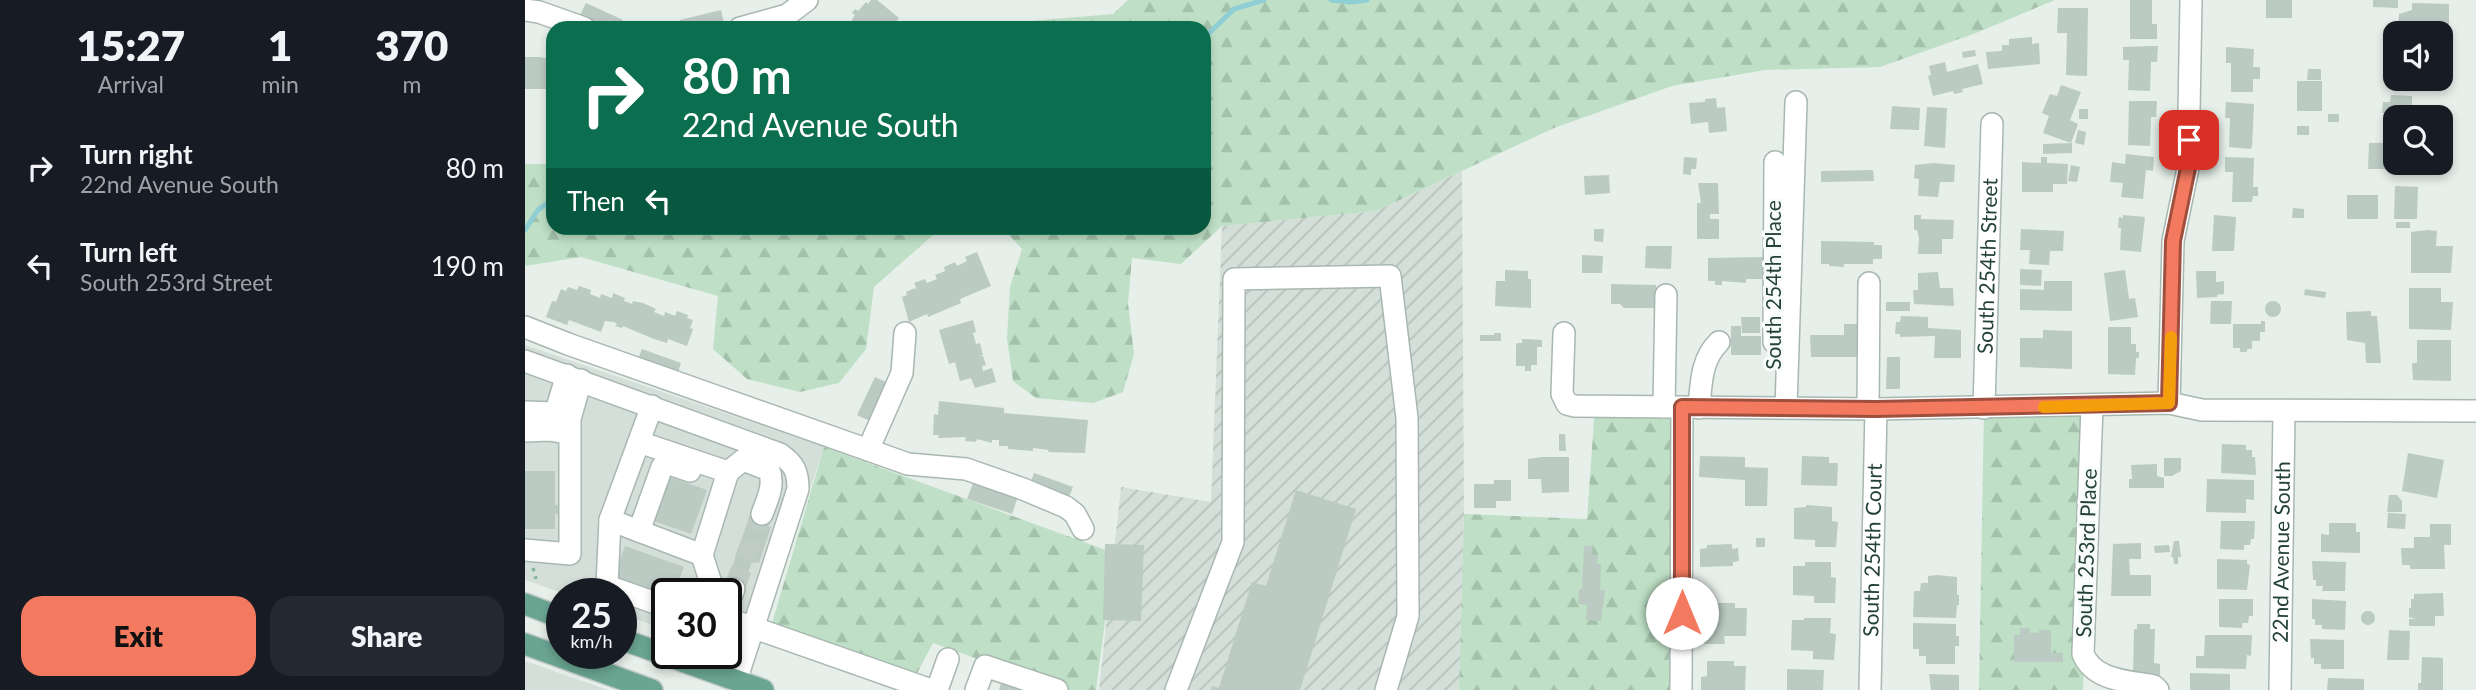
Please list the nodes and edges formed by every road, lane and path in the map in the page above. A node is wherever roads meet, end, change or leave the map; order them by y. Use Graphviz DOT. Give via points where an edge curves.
graph roads {
  1 [pos="807,0"];
  2 [pos="2191,0"];
  3 [pos="525,10"];
  4 [pos="564,21"];
  5 [pos="765,21"];
  6 [pos="1796,102"];
  7 [pos="1992,124"];
  8 [pos="1775,162"];
  9 [pos="1869,283"];
  10 [pos="1666,295"];
  11 [pos="525,327"];
  12 [pos="905,334"];
  13 [pos="1564,334"];
  14 [pos="1719,342"];
  15 [pos="568,344"];
  16 [pos="525,360"];
  17 [pos="568,375"];
  18 [pos="2169,403"];
  19 [pos="652,406"];
  20 [pos="2092,406"];
  21 [pos="1682,407"];
  22 [pos="1780,408"];
  23 [pos="1984,408"];
  24 [pos="1872,409"];
  25 [pos="2476,411"];
  26 [pos="525,412"];
  27 [pos="2284,412"];
  28 [pos="561,424"];
  29 [pos="525,430"];
  30 [pos="639,442"];
  31 [pos="868,450"];
  32 [pos="727,477"];
  33 [pos="762,514"];
  34 [pos="610,520"];
  35 [pos="1083,529"];
  36 [pos="639,531"];
  37 [pos="525,550"];
  38 [pos="702,555"];
  39 [pos="716,578"];
  40 [pos="533,591"];
  41 [pos="651,601"];
  42 [pos="546,603"];
  43 [pos="742,623"];
  44 [pos="753,627"];
  45 [pos="525,644"];
  46 [pos="637,645"];
  47 [pos="948,659"];
  48 [pos="736,681"];
  49 [pos="610,683"];
  50 [pos="652,690"];
  51 [pos="762,690"];
  52 [pos="931,690"];
  53 [pos="937,690"];
  54 [pos="976,690"];
  55 [pos="1057,690"];
  56 [pos="1175,690"];
  57 [pos="1386,690"];
  58 [pos="1681,690"];
  59 [pos="1870,690"];
  60 [pos="2158,690"];
  61 [pos="2280,690"];
  1 -- 5 [label="street" via="787,15"];
  2 -- 18 [label="street" via="2188,168 2173,241"];
  3 -- 4 [label="street"];
  6 -- 22 [label="street"];
  7 -- 23 [label="street, South 254th Street"];
  8 -- 22 [label="street, South 254th Place"];
  9 -- 24 [label="street"];
  10 -- 21 [label="street"];
  11 -- 15 [label="street"];
  12 -- 31 [label="street" via="902,373"];
  13 -- 21 [label="street" via="1562,394 1567,404"];
  14 -- 21 [label="street"];
  15 -- 17 [label="street"];
  15 -- 31 [label="street"];
  16 -- 17 [label="street"];
  17 -- 19 [label="street"];
  17 -- 28 [label="street"];
  18 -- 20 [label="street"];
  18 -- 27 [label="street" via="2202,410"];
  19 -- 30 [label="street"];
  19 -- 44 [label="street" via="780,454 792,462 798,474 792,514"];
  20 -- 23 [label="street"];
  20 -- 60 [label="street, South 253rd Place" via="2084,654 2100,675"];
  21 -- 22 [label="street"];
  21 -- 58 [label="street"];
  22 -- 24 [label="street"];
  23 -- 24 [label="street"];
  24 -- 59 [label="street, South 254th Court"];
  25 -- 27 [label="street"];
  26 -- 28 [label="street"];
  27 -- 61 [label="street, 22nd Avenue South"];
  28 -- 29 [label="street"];
  28 -- 37 [label="street" via="570,554"];
  30 -- 32 [label="street"];
  30 -- 34 [label="street"];
  31 -- 35 [label="street" via="908,464 966,469 1023,489 1066,508"];
  32 -- 33 [label="street" via="743,460 769,470 770,491"];
  32 -- 36 [label="street" via="664,465"];
  32 -- 38 [label="street"];
  34 -- 36 [label="street"];
  34 -- 41 [label="street" via="607,586"];
  36 -- 38 [label="street"];
  38 -- 39 [label="street"];
  40 -- 42 [label="main road"];
  43 -- 44 [label="street"];
  44 -- 48 [label="street"];
  44 -- 52 [label="street"];
  45 -- 49 [label="main road"];
  46 -- 48 [label="main road"];
  47 -- 53 [label="street"];
  48 -- 51 [label="main road"];
  49 -- 50 [label="main road"];
  54 -- 55 [label="street" via="985,666"];
  56 -- 57 [label="street" via="1233,542 1234,279 1390,276 1407,418 1408,616"];
}
